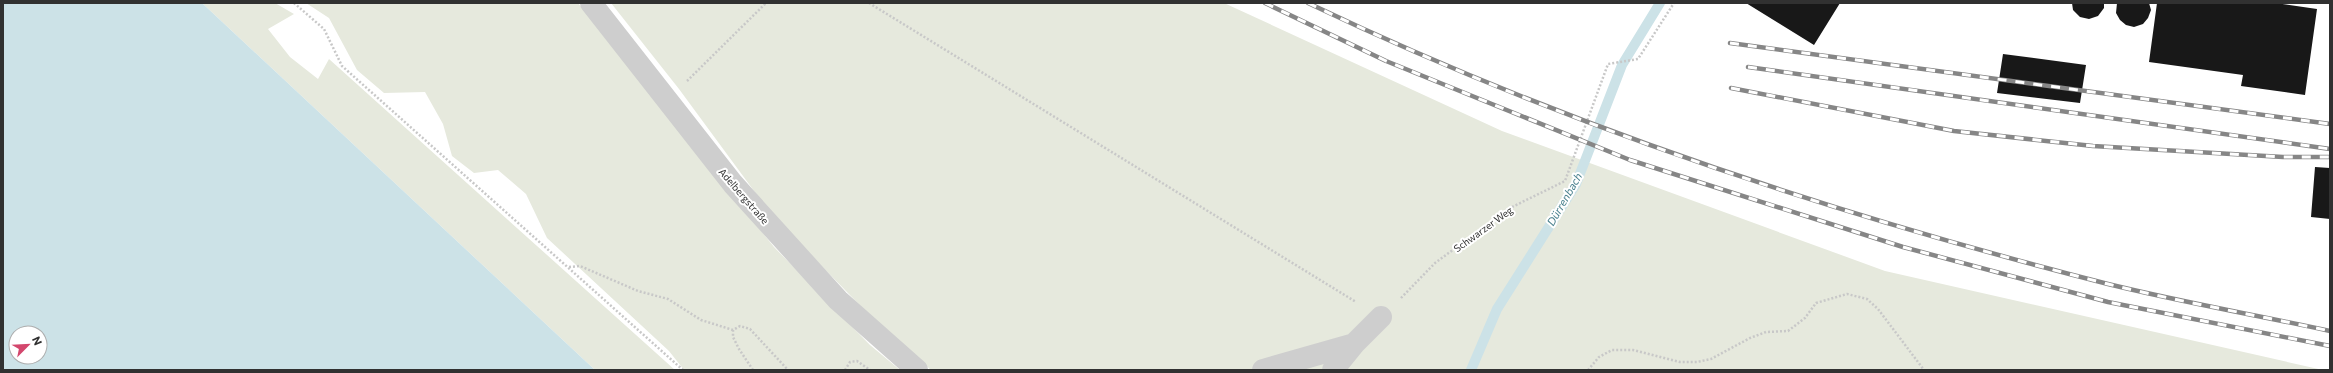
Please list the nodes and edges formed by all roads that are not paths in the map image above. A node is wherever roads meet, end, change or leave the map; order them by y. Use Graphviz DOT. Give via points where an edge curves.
graph roads {
  1 [pos="591,3"];
  2 [pos="1381,317"];
  3 [pos="1354,344"];
  4 [pos="1274,369"];
  5 [pos="917,370"];
  6 [pos="1333,370"];
  1 -- 5 [label="street, Adelbergstraße" via="733,184 838,300"];
  2 -- 3 [label="street"];
  3 -- 4 [label="street"];
  3 -- 6 [label="street"];
}
